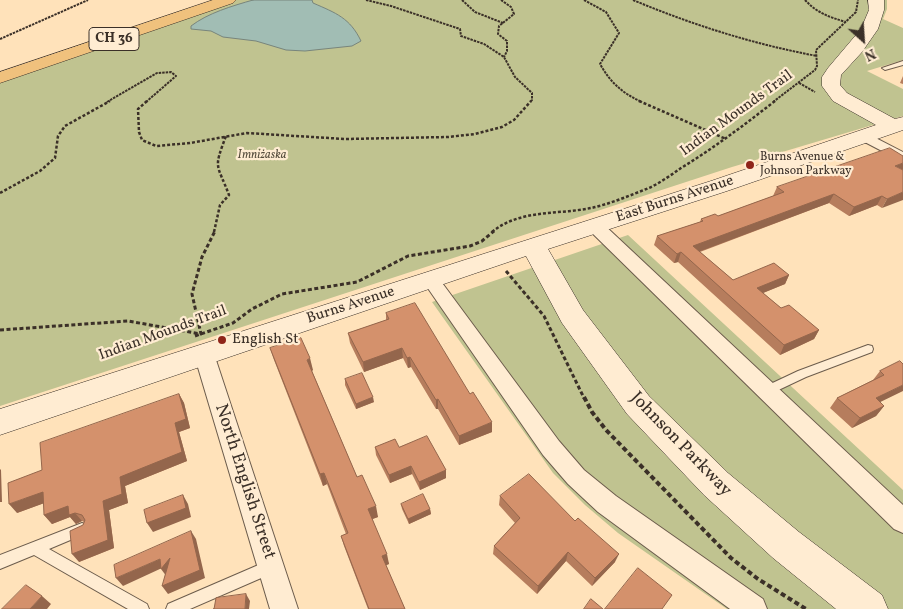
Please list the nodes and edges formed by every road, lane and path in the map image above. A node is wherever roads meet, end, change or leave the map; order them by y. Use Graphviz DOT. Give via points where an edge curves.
graph roads {
  1 [pos="88,0"];
  2 [pos="203,0"];
  3 [pos="228,0"];
  4 [pos="366,0"];
  5 [pos="462,0"];
  6 [pos="501,0"];
  7 [pos="584,0"];
  8 [pos="633,0"];
  9 [pos="805,0"];
  10 [pos="858,0"];
  11 [pos="876,0"];
  12 [pos="847,22"];
  13 [pos="503,23"];
  14 [pos="0,39"];
  15 [pos="504,56"];
  16 [pos="817,56"];
  17 [pos="903,63"];
  18 [pos="885,68"];
  19 [pos="0,70"];
  20 [pos="0,78"];
  21 [pos="898,125"];
  22 [pos="226,136"];
  23 [pos="864,136"];
  24 [pos="726,139"];
  25 [pos="903,158"];
  26 [pos="0,193"];
  27 [pos="595,226"];
  28 [pos="531,246"];
  29 [pos="503,267"];
  30 [pos="432,280"];
  31 [pos="0,330"];
  32 [pos="199,342"];
  33 [pos="868,349"];
  34 [pos="766,391"];
  35 [pos="0,422"];
  36 [pos="903,521"];
  37 [pos="83,529"];
  38 [pos="37,549"];
  39 [pos="0,562"];
  40 [pos="271,567"];
  41 [pos="142,609"];
  42 [pos="173,609"];
  43 [pos="284,609"];
  44 [pos="753,609"];
  45 [pos="806,609"];
  46 [pos="868,609"];
  1 -- 14 [label="path"];
  2 -- 19 [label="highway, CH 36"];
  3 -- 20 [label="highway, CH 36"];
  4 -- 15 [label="path" via="449,24 460,29 461,36"];
  5 -- 13 [label="path" via="465,5"];
  6 -- 13 [label="path" via="512,7 514,14"];
  7 -- 24 [label="path" via="613,17 619,34 600,64 609,80 630,97"];
  8 -- 16 [label="path" via="696,25"];
  9 -- 12 [label="path" via="819,13"];
  10 -- 12 [label="path, Indian Mounds Trail" via="856,12"];
  11 -- 21 [label="street" via="872,24 834,72 831,86 840,97"];
  12 -- 16 [label="path, Indian Mounds Trail" via="819,46"];
  13 -- 15 [label="path" via="498,34 507,41"];
  15 -- 22 [label="path" via="515,76 532,93 532,100 514,120 502,127 448,137 346,139 266,132"];
  16 -- 24 [label="path, Indian Mounds Trail" via="815,70"];
  17 -- 18 [label="lane"];
  21 -- 23 [label="street, East Burns Avenue"];
  22 -- 26 [label="path" via="156,146 142,140 138,109 176,76 171,72 156,73 65,126 58,136 55,158 40,171"];
  22 -- 32 [label="path" via="218,158 218,172 226,184 228,195 220,205 216,229 202,257 192,294"];
  23 -- 25 [label="street"];
  23 -- 27 [label="street, East Burns Avenue"];
  24 -- 32 [label="path, Indian Mounds Trail" via="651,187 594,208 514,219 470,246 408,256 357,282 282,294"];
  27 -- 28 [label="street, East Burns Avenue"];
  27 -- 34 [label="street"];
  28 -- 30 [label="street, Burns Avenue"];
  28 -- 46 [label="street, Johnson Parkway" via="542,259 572,316 638,404 686,456 786,545"];
  29 -- 45 [label="path" via="544,316 578,388 606,430 731,558"];
  30 -- 32 [label="street, Burns Avenue"];
  30 -- 44 [label="street" via="551,448 576,477 607,504"];
  31 -- 32 [label="path" via="128,321"];
  32 -- 35 [label="street, Burns Avenue"];
  32 -- 40 [label="street, North English Street"];
  33 -- 34 [label="lane"];
  34 -- 36 [label="street"];
  37 -- 38 [label="lane"];
  38 -- 39 [label="lane"];
  38 -- 41 [label="lane"];
  40 -- 42 [label="lane"];
  40 -- 43 [label="street, North English Street"];
}
